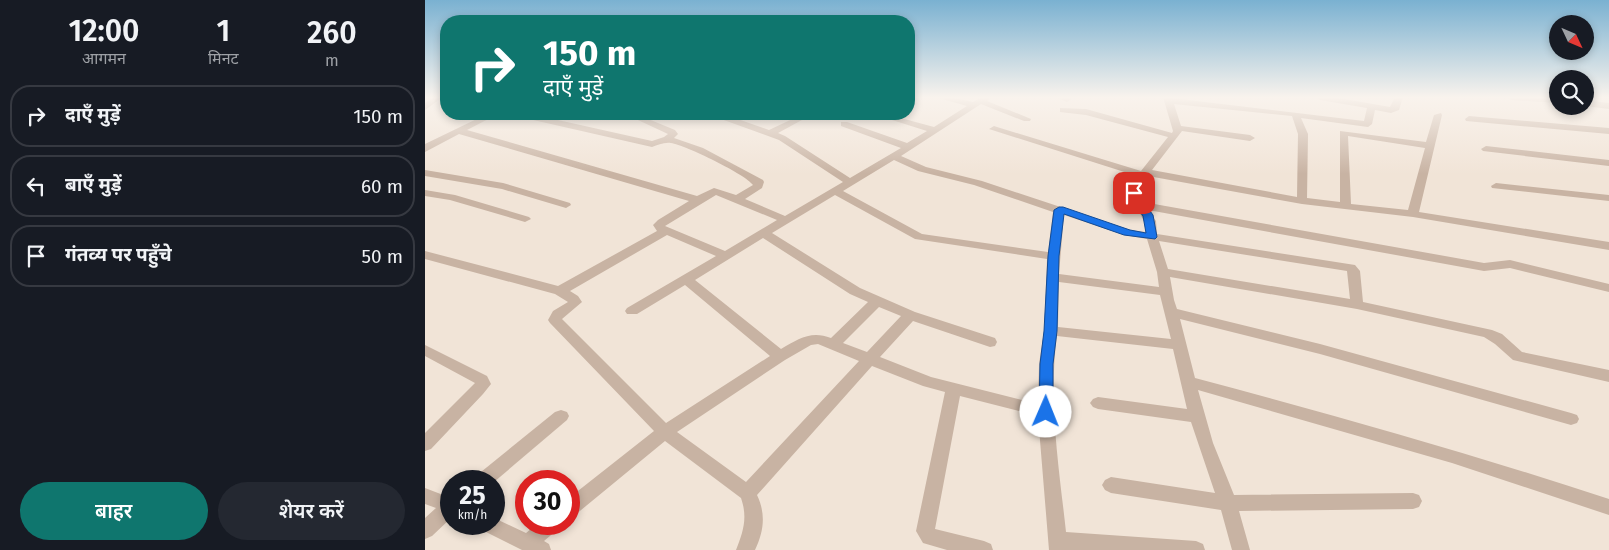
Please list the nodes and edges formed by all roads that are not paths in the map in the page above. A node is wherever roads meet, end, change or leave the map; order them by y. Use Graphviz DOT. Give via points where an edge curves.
graph roads {
  1 [pos="477,123"];
  2 [pos="558,123"];
  3 [pos="650,123"];
  4 [pos="742,123"];
  5 [pos="792,123"];
  6 [pos="908,123"];
  7 [pos="946,123"];
  8 [pos="1134,123"];
  9 [pos="1174,123"];
  10 [pos="1298,123"];
  11 [pos="1369,123"];
  12 [pos="1436,123"];
  13 [pos="1512,123"];
  14 [pos="844,124"];
  15 [pos="935,130"];
  16 [pos="995,130"];
  17 [pos="460,131"];
  18 [pos="1609,131"];
  19 [pos="1176,132"];
  20 [pos="771,133"];
  21 [pos="1377,137"];
  22 [pos="1250,138"];
  23 [pos="668,139"];
  24 [pos="427,146"];
  25 [pos="1431,146"];
  26 [pos="908,147"];
  27 [pos="1486,149"];
  28 [pos="894,156"];
  29 [pos="1609,162"];
  30 [pos="425,173"];
  31 [pos="1144,173"];
  32 [pos="849,182"];
  33 [pos="1496,186"];
  34 [pos="835,191"];
  35 [pos="425,193"];
  36 [pos="1609,198"];
  37 [pos="737,199"];
  38 [pos="698,200"];
  39 [pos="1302,200"];
  40 [pos="566,205"];
  41 [pos="1141,205"];
  42 [pos="1346,206"];
  43 [pos="1059,210"];
  44 [pos="1413,214"];
  45 [pos="525,219"];
  46 [pos="786,220"];
  47 [pos="665,231"];
  48 [pos="763,233"];
  49 [pos="1152,237"];
  50 [pos="1609,246"];
  51 [pos="425,254"];
  52 [pos="725,255"];
  53 [pos="1053,256"];
  54 [pos="1163,272"];
  55 [pos="1052,277"];
  56 [pos="686,280"];
  57 [pos="1609,288"];
  58 [pos="560,291"];
  59 [pos="1166,292"];
  60 [pos="877,302"];
  61 [pos="1357,305"];
  62 [pos="632,311"];
  63 [pos="1172,312"];
  64 [pos="910,314"];
  65 [pos="1051,331"];
  66 [pos="990,342"];
  67 [pos="833,344"];
  68 [pos="1179,345"];
  69 [pos="428,355"];
  70 [pos="781,356"];
  71 [pos="870,360"];
  72 [pos="1609,376"];
  73 [pos="1188,382"];
  74 [pos="953,390"];
  75 [pos="1098,403"];
  76 [pos="1046,412"];
  77 [pos="561,416"];
  78 [pos="1197,417"];
  79 [pos="1571,418"];
  80 [pos="665,432"];
  81 [pos="425,444"];
  82 [pos="495,470"];
  83 [pos="1111,485"];
  84 [pos="747,492"];
  85 [pos="425,496"];
  86 [pos="580,500"];
  87 [pos="1413,501"];
  88 [pos="440,502"];
  89 [pos="1228,503"];
  90 [pos="1609,507"];
  91 [pos="440,516"];
  92 [pos="425,530"];
  93 [pos="505,532"];
  94 [pos="543,535"];
  95 [pos="1058,545"];
  96 [pos="535,547"];
  97 [pos="745,550"];
  98 [pos="984,550"];
  99 [pos="1196,550"];
  100 [pos="1241,550"];
  1 -- 17 [label="street"];
  2 -- 23 [label="street" via="652,144"];
  3 -- 23 [label="street" via="672,132"];
  4 -- 20 [label="street"];
  5 -- 20 [label="street"];
  6 -- 15 [label="street"];
  7 -- 15 [label="street"];
  8 -- 19 [label="street"];
  9 -- 19 [label="street"];
  10 -- 39 [label="street" via="1303,134"];
  11 -- 21 [label="street" via="1374,126"];
  12 -- 25 [label="street"];
  13 -- 18 [label="street"];
  14 -- 26 [label="street"];
  15 -- 26 [label="street"];
  16 -- 31 [label="street"];
  17 -- 24 [label="street"];
  17 -- 38 [label="street"];
  19 -- 22 [label="street"];
  19 -- 31 [label="street"];
  20 -- 32 [label="street" via="795,145"];
  21 -- 25 [label="street"];
  21 -- 42 [label="street" via="1343,134"];
  23 -- 37 [label="street" via="705,153 759,182 758,186"];
  25 -- 44 [label="street"];
  26 -- 28 [label="street"];
  27 -- 29 [label="street"];
  28 -- 32 [label="street"];
  28 -- 43 [label="street" via="922,170 962,178"];
  30 -- 40 [label="street" via="503,186"];
  31 -- 39 [label="street"];
  31 -- 41 [label="street" via="1134,193"];
  32 -- 34 [label="street"];
  33 -- 36 [label="street"];
  34 -- 46 [label="street"];
  34 -- 53 [label="street" via="919,237"];
  35 -- 45 [label="street" via="451,197"];
  37 -- 38 [label="street" via="717,191"];
  37 -- 46 [label="street"];
  38 -- 47 [label="street" via="661,222 659,225"];
  39 -- 42 [label="street"];
  41 -- 49 [label="street" via="1150,221"];
  41 -- 57 [label="street" via="1484,267 1510,264"];
  42 -- 44 [label="street"];
  43 -- 49 [label="street" via="1128,233"];
  43 -- 53 [label="street"];
  44 -- 50 [label="street"];
  46 -- 48 [label="street"];
  47 -- 52 [label="street"];
  47 -- 58 [label="street"];
  48 -- 52 [label="street"];
  48 -- 60 [label="street" via="833,279"];
  49 -- 54 [label="street"];
  49 -- 61 [label="street" via="1351,268"];
  51 -- 58 [label="street"];
  52 -- 56 [label="street"];
  53 -- 55 [label="street"];
  54 -- 59 [label="street"];
  54 -- 61 [label="street"];
  55 -- 59 [label="street"];
  55 -- 65 [label="street"];
  56 -- 62 [label="street"];
  56 -- 70 [label="street"];
  58 -- 80 [label="street" via="575,302 555,320"];
  59 -- 63 [label="street"];
  60 -- 64 [label="street"];
  60 -- 67 [label="street"];
  61 -- 72 [label="street" via="1494,335 1518,356"];
  63 -- 68 [label="street"];
  63 -- 79 [label="street" via="1320,348"];
  64 -- 66 [label="street"];
  64 -- 71 [label="street"];
  65 -- 68 [label="street"];
  65 -- 76 [label="street" via="1046,364"];
  67 -- 70 [label="street" via="819,339 808,340"];
  67 -- 71 [label="street"];
  68 -- 73 [label="street"];
  69 -- 81 [label="street" via="477,377 483,384"];
  70 -- 80 [label="street"];
  71 -- 74 [label="street"];
  71 -- 84 [label="street"];
  73 -- 78 [label="street"];
  73 -- 90 [label="street" via="1540,482"];
  74 -- 76 [label="street"];
  74 -- 98 [label="street" via="925,531 930,537"];
  75 -- 78 [label="street"];
  76 -- 95 [label="street"];
  77 -- 82 [label="street"];
  78 -- 89 [label="street"];
  80 -- 84 [label="street"];
  80 -- 86 [label="street"];
  83 -- 89 [label="street"];
  84 -- 97 [label="street" via="756,519"];
  85 -- 88 [label="street"];
  87 -- 89 [label="street"];
  89 -- 100 [label="street"];
  91 -- 92 [label="street"];
  93 -- 96 [label="street"];
  94 -- 96 [label="street"];
  95 -- 99 [label="street"];
}
